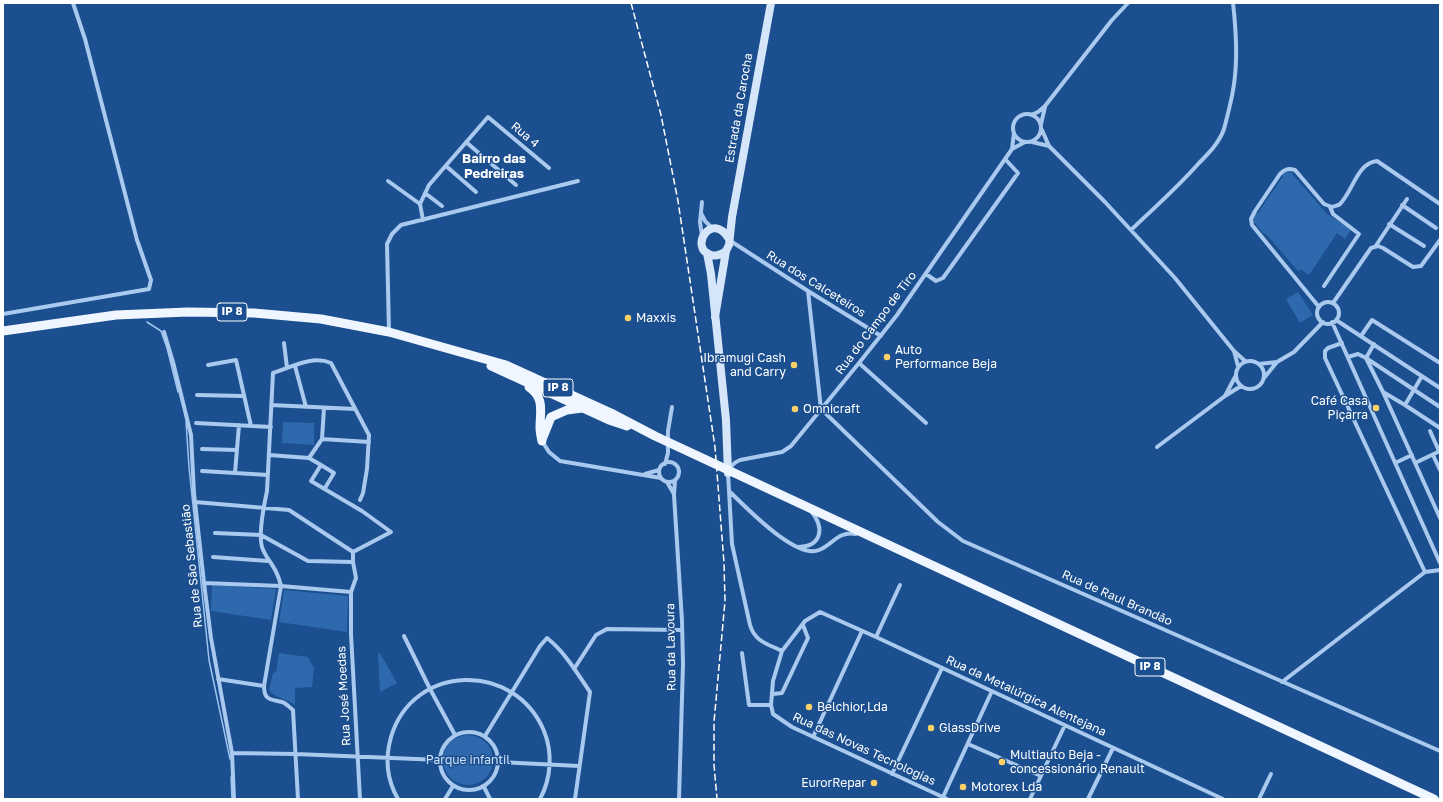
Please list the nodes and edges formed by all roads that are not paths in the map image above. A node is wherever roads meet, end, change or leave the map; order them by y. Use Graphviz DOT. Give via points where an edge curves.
graph roads {
  1 [pos="74,3"];
  2 [pos="770,3"];
  3 [pos="1128,3"];
  4 [pos="1233,3"];
  5 [pos="1045,106"];
  6 [pos="1031,115"];
  7 [pos="1041,124"];
  8 [pos="1042,130"];
  9 [pos="1014,133"];
  10 [pos="466,142"];
  11 [pos="1025,142"];
  12 [pos="1032,142"];
  13 [pos="1049,146"];
  14 [pos="1012,149"];
  15 [pos="1005,159"];
  16 [pos="446,166"];
  17 [pos="549,168"];
  18 [pos="388,181"];
  19 [pos="578,181"];
  20 [pos="516,185"];
  21 [pos="425,192"];
  22 [pos="476,192"];
  23 [pos="1407,199"];
  24 [pos="702,202"];
  25 [pos="420,204"];
  26 [pos="1440,204"];
  27 [pos="1402,205"];
  28 [pos="442,206"];
  29 [pos="1330,207"];
  30 [pos="701,212"];
  31 [pos="732,217"];
  32 [pos="423,220"];
  33 [pos="1390,224"];
  34 [pos="715,228"];
  35 [pos="1436,228"];
  36 [pos="1131,230"];
  37 [pos="702,237"];
  38 [pos="729,239"];
  39 [pos="1440,240"];
  40 [pos="1424,246"];
  41 [pos="1375,247"];
  42 [pos="741,248"];
  43 [pos="724,251"];
  44 [pos="707,253"];
  45 [pos="711,274"];
  46 [pos="926,274"];
  47 [pos="722,277"];
  48 [pos="1324,286"];
  49 [pos="808,291"];
  50 [pos="1333,303"];
  51 [pos="1319,307"];
  52 [pos="3,314"];
  53 [pos="715,317"];
  54 [pos="1334,321"];
  55 [pos="1323,322"];
  56 [pos="3,331"];
  57 [pos="164,332"];
  58 [pos="389,332"];
  59 [pos="881,336"];
  60 [pos="1361,336"];
  61 [pos="284,343"];
  62 [pos="1342,343"];
  63 [pos="1374,344"];
  64 [pos="458,351"];
  65 [pos="1234,351"];
  66 [pos="1348,357"];
  67 [pos="1366,358"];
  68 [pos="1245,361"];
  69 [pos="1277,362"];
  70 [pos="859,363"];
  71 [pos="1440,363"];
  72 [pos="1259,364"];
  73 [pos="208,365"];
  74 [pos="295,366"];
  75 [pos="1238,366"];
  76 [pos="287,368"];
  77 [pos="1422,376"];
  78 [pos="1236,377"];
  79 [pos="1264,378"];
  80 [pos="518,379"];
  81 [pos="1241,386"];
  82 [pos="555,387"];
  83 [pos="1440,388"];
  84 [pos="1414,389"];
  85 [pos="1383,392"];
  86 [pos="197,395"];
  87 [pos="243,396"];
  88 [pos="556,396"];
  89 [pos="1225,396"];
  90 [pos="579,398"];
  91 [pos="271,405"];
  92 [pos="1405,405"];
  93 [pos="306,407"];
  94 [pos="672,407"];
  95 [pos="1440,407"];
  96 [pos="324,408"];
  97 [pos="582,408"];
  98 [pos="355,409"];
  99 [pos="821,409"];
  100 [pos="542,413"];
  101 [pos="552,417"];
  102 [pos="196,423"];
  103 [pos="926,423"];
  104 [pos="239,425"];
  105 [pos="251,426"];
  106 [pos="271,428"];
  107 [pos="1440,428"];
  108 [pos="1430,431"];
  109 [pos="655,436"];
  110 [pos="322,439"];
  111 [pos="542,441"];
  112 [pos="369,442"];
  113 [pos="1157,447"];
  114 [pos="202,449"];
  115 [pos="237,450"];
  116 [pos="1440,451"];
  117 [pos="668,453"];
  118 [pos="269,455"];
  119 [pos="1412,455"];
  120 [pos="1432,455"];
  121 [pos="309,458"];
  122 [pos="1395,463"];
  123 [pos="1415,463"];
  124 [pos="664,464"];
  125 [pos="673,464"];
  126 [pos="321,465"];
  127 [pos="659,470"];
  128 [pos="1440,470"];
  129 [pos="202,471"];
  130 [pos="235,473"];
  131 [pos="728,473"];
  132 [pos="645,474"];
  133 [pos="268,475"];
  134 [pos="661,478"];
  135 [pos="675,480"];
  136 [pos="668,482"];
  137 [pos="325,488"];
  138 [pos="730,492"];
  139 [pos="674,495"];
  140 [pos="360,500"];
  141 [pos="195,502"];
  142 [pos="350,504"];
  143 [pos="806,506"];
  144 [pos="264,507"];
  145 [pos="362,511"];
  146 [pos="1440,518"];
  147 [pos="215,532"];
  148 [pos="261,535"];
  149 [pos="866,535"];
  150 [pos="795,547"];
  151 [pos="354,552"];
  152 [pos="214,557"];
  153 [pos="268,560"];
  154 [pos="353,562"];
  155 [pos="1440,563"];
  156 [pos="1440,570"];
  157 [pos="1425,572"];
  158 [pos="204,583"];
  159 [pos="900,585"];
  160 [pos="281,586"];
  161 [pos="351,592"];
  162 [pos="803,625"];
  163 [pos="681,630"];
  164 [pos="862,631"];
  165 [pos="404,636"];
  166 [pos="876,637"];
  167 [pos="782,651"];
  168 [pos="742,653"];
  169 [pos="942,668"];
  170 [pos="574,669"];
  171 [pos="218,679"];
  172 [pos="1282,682"];
  173 [pos="264,686"];
  174 [pos="430,689"];
  175 [pos="992,691"];
  176 [pos="512,692"];
  177 [pos="773,694"];
  178 [pos="771,705"];
  179 [pos="1064,724"];
  180 [pos="455,735"];
  181 [pos="485,736"];
  182 [pos="813,737"];
  183 [pos="968,744"];
  184 [pos="1113,748"];
  185 [pos="1440,751"];
  186 [pos="232,753"];
  187 [pos="296,754"];
  188 [pos="358,757"];
  189 [pos="387,758"];
  190 [pos="440,760"];
  191 [pos="499,762"];
  192 [pos="550,764"];
  193 [pos="579,766"];
  194 [pos="892,774"];
  195 [pos="1271,774"];
  196 [pos="1041,776"];
  197 [pos="453,786"];
  198 [pos="484,787"];
  199 [pos="945,798"];
  200 [pos="234,799"];
  201 [pos="298,799"];
  202 [pos="360,799"];
  203 [pos="398,799"];
  204 [pos="445,799"];
  205 [pos="490,799"];
  206 [pos="540,799"];
  207 [pos="575,799"];
  208 [pos="679,799"];
  209 [pos="1030,799"];
  210 [pos="1088,799"];
  211 [pos="1223,799"];
  212 [pos="1259,799"];
  213 [pos="1434,799"];
  1 -- 52 [label="street" via="137,240 151,280 149,289"];
  2 -- 31 [label="street, Estrada da Carocha"];
  3 -- 5 [label="street"];
  4 -- 36 [label="street" via="1236,66 1222,136 1185,178"];
  5 -- 6 [label="street"];
  5 -- 7 [label="street"];
  6 -- 7 [label="street"];
  6 -- 9 [label="street" via="1024,115 1016,120"];
  7 -- 8 [label="street"];
  8 -- 12 [label="street" via="1038,138"];
  8 -- 13 [label="street"];
  9 -- 11 [label="street" via="1020,141"];
  9 -- 14 [label="street"];
  10 -- 16 [label="street"];
  10 -- 17 [label="street, Rua 4" via="488,117"];
  10 -- 20 [label="street"];
  11 -- 12 [label="street"];
  11 -- 14 [label="street"];
  12 -- 13 [label="street"];
  13 -- 36 [label="street"];
  14 -- 15 [label="street, Rua do Campo de Tiro"];
  15 -- 46 [label="street, Rua do Campo de Tiro"];
  15 -- 46 [label="street" via="1018,173 943,278 936,280"];
  16 -- 21 [label="street"];
  16 -- 22 [label="street"];
  18 -- 25 [label="street"];
  19 -- 32 [label="street"];
  21 -- 25 [label="street"];
  21 -- 28 [label="street"];
  23 -- 27 [label="street"];
  24 -- 30 [label="street"];
  25 -- 32 [label="street"];
  26 -- 29 [label="street" via="1377,161 1365,167 1340,205"];
  27 -- 33 [label="street"];
  27 -- 35 [label="street"];
  29 -- 48 [label="street" via="1333,214 1359,234"];
  29 -- 51 [label="street" via="1324,204 1295,170 1289,168 1280,174 1251,219 1252,225"];
  30 -- 34 [label="street" via="705,221"];
  30 -- 37 [label="street"];
  31 -- 34 [label="street"];
  31 -- 38 [label="street, Estrada da Carocha"];
  32 -- 58 [label="street" via="401,225 387,244"];
  33 -- 40 [label="street"];
  33 -- 41 [label="street"];
  34 -- 37 [label="street"];
  34 -- 38 [label="street" via="725,232"];
  36 -- 65 [label="street" via="1175,278"];
  37 -- 44 [label="street" via="702,246"];
  38 -- 42 [label="street, Rua dos Calceteiros"];
  38 -- 43 [label="street"];
  39 -- 41 [label="street" via="1421,266 1413,267 1384,248"];
  41 -- 50 [label="street" via="1371,248"];
  42 -- 43 [label="street"];
  42 -- 49 [label="street, Rua dos Calceteiros"];
  43 -- 44 [label="street" via="716,256"];
  43 -- 45 [label="street" via="714,264"];
  43 -- 47 [label="street"];
  44 -- 45 [label="street"];
  45 -- 47 [label="street"];
  45 -- 53 [label="street"];
  46 -- 59 [label="street, Rua do Campo de Tiro"];
  47 -- 53 [label="street"];
  49 -- 59 [label="street, Rua dos Calceteiros"];
  49 -- 99 [label="street"];
  50 -- 51 [label="street" via="1324,303"];
  50 -- 54 [label="street" via="1339,311"];
  51 -- 55 [label="street" via="1318,317"];
  53 -- 131 [label="street" via="726,420"];
  54 -- 55 [label="street"];
  54 -- 60 [label="street"];
  54 -- 62 [label="street"];
  55 -- 69 [label="street" via="1294,352"];
  56 -- 58 [label="main road, IP 8" via="116,315 188,312 254,313 321,319"];
  57 -- 141 [label="street, Rua de São Sebastião" via="191,435"];
  58 -- 64 [label="main road, IP 8"];
  59 -- 70 [label="street, Rua do Campo de Tiro"];
  60 -- 63 [label="street"];
  60 -- 71 [label="street" via="1372,320"];
  61 -- 76 [label="street"];
  62 -- 66 [label="street"];
  62 -- 157 [label="street" via="1328,348 1325,351 1325,358"];
  63 -- 67 [label="street"];
  63 -- 77 [label="street"];
  64 -- 80 [label="main road, IP 8"];
  64 -- 82 [label="main road, IP 8" via="506,365"];
  65 -- 68 [label="street"];
  65 -- 75 [label="street"];
  66 -- 67 [label="street" via="1358,354"];
  66 -- 122 [label="street"];
  67 -- 84 [label="street"];
  67 -- 85 [label="street"];
  68 -- 72 [label="street"];
  68 -- 75 [label="street"];
  69 -- 72 [label="street"];
  69 -- 79 [label="street"];
  70 -- 99 [label="street, Rua do Campo de Tiro"];
  70 -- 103 [label="street"];
  72 -- 79 [label="street" via="1264,370"];
  73 -- 87 [label="street" via="236,360"];
  74 -- 76 [label="street"];
  74 -- 93 [label="street"];
  74 -- 98 [label="street" via="323,359 331,363"];
  75 -- 78 [label="street"];
  76 -- 91 [label="street" via="274,373"];
  77 -- 83 [label="street"];
  77 -- 84 [label="street"];
  78 -- 81 [label="street"];
  78 -- 89 [label="street"];
  79 -- 81 [label="street" via="1262,383 1254,388"];
  80 -- 88 [label="main road, IP 8"];
  80 -- 100 [label="main road" via="537,394"];
  81 -- 89 [label="street"];
  82 -- 88 [label="main road"];
  82 -- 90 [label="main road, IP 8"];
  84 -- 92 [label="street"];
  84 -- 95 [label="street"];
  85 -- 92 [label="street"];
  85 -- 119 [label="street"];
  86 -- 87 [label="street"];
  87 -- 105 [label="street"];
  88 -- 90 [label="main road" via="560,393"];
  88 -- 97 [label="main road, IP 8"];
  88 -- 100 [label="main road" via="550,398"];
  88 -- 101 [label="main road" via="559,402"];
  89 -- 113 [label="street"];
  90 -- 109 [label="main road, IP 8"];
  91 -- 93 [label="street"];
  91 -- 106 [label="street"];
  92 -- 107 [label="street"];
  93 -- 96 [label="street"];
  94 -- 117 [label="street"];
  96 -- 98 [label="street"];
  96 -- 110 [label="street"];
  97 -- 101 [label="main road" via="567,410"];
  97 -- 109 [label="main road, IP 8"];
  98 -- 112 [label="street" via="369,435"];
  99 -- 131 [label="street, Rua do Campo de Tiro" via="787,449 775,454 740,460 734,463"];
  99 -- 172 [label="street, Rua de Raul Brandão" via="938,522 964,540"];
  100 -- 111 [label="main road"];
  101 -- 111 [label="main road"];
  102 -- 104 [label="street"];
  104 -- 105 [label="street"];
  104 -- 115 [label="street"];
  105 -- 106 [label="street"];
  106 -- 118 [label="street"];
  108 -- 116 [label="street"];
  109 -- 143 [label="main road, IP 8"];
  110 -- 112 [label="street"];
  110 -- 121 [label="street"];
  111 -- 132 [label="street" via="549,452 560,461"];
  112 -- 140 [label="street"];
  114 -- 115 [label="street"];
  115 -- 130 [label="street"];
  116 -- 120 [label="street"];
  117 -- 124 [label="street"];
  117 -- 125 [label="street"];
  118 -- 121 [label="street"];
  118 -- 133 [label="street"];
  119 -- 122 [label="street"];
  119 -- 123 [label="street"];
  120 -- 123 [label="street"];
  120 -- 128 [label="street"];
  121 -- 126 [label="street"];
  122 -- 155 [label="street"];
  123 -- 146 [label="street"];
  124 -- 125 [label="street"];
  124 -- 127 [label="street"];
  125 -- 135 [label="street" via="678,470"];
  126 -- 137 [label="street" via="334,473"];
  126 -- 137 [label="street" via="311,481"];
  127 -- 132 [label="street"];
  127 -- 134 [label="street"];
  129 -- 130 [label="street"];
  130 -- 133 [label="street"];
  131 -- 138 [label="street"];
  132 -- 134 [label="street"];
  133 -- 144 [label="street"];
  134 -- 136 [label="street"];
  135 -- 136 [label="street"];
  135 -- 139 [label="street, Rua da Lavoura"];
  136 -- 139 [label="street"];
  137 -- 142 [label="street"];
  138 -- 150 [label="street" via="782,539"];
  138 -- 167 [label="street" via="733,550 751,630 758,640"];
  139 -- 163 [label="street, Rua da Lavoura"];
  140 -- 142 [label="street"];
  140 -- 145 [label="street"];
  141 -- 144 [label="street"];
  141 -- 158 [label="street, Rua de São Sebastião"];
  142 -- 145 [label="street"];
  143 -- 149 [label="main road, IP 8"];
  143 -- 150 [label="street" via="819,524 819,536 810,544"];
  144 -- 148 [label="street"];
  144 -- 151 [label="street" via="289,510"];
  145 -- 151 [label="street" via="391,532"];
  147 -- 148 [label="street"];
  148 -- 153 [label="street" via="262,546"];
  148 -- 154 [label="street" via="308,561"];
  149 -- 150 [label="street" via="850,533 838,536 818,551 803,551"];
  149 -- 213 [label="main road, IP 8"];
  151 -- 154 [label="street, Rua José Moedas"];
  152 -- 153 [label="street"];
  153 -- 160 [label="street" via="277,573"];
  154 -- 161 [label="street, Rua José Moedas" via="356,578"];
  156 -- 157 [label="street"];
  157 -- 172 [label="street"];
  158 -- 160 [label="street"];
  158 -- 171 [label="street, Rua de São Sebastião"];
  159 -- 166 [label="street"];
  160 -- 161 [label="street"];
  160 -- 173 [label="street"];
  161 -- 188 [label="street, Rua José Moedas"];
  162 -- 164 [label="street, Rua da Metalúrgica Alentejana" via="820,612"];
  162 -- 167 [label="street"];
  162 -- 177 [label="street" via="808,638 782,693"];
  163 -- 170 [label="street" via="607,629 596,635"];
  163 -- 208 [label="street, Rua da Lavoura" via="683,682"];
  164 -- 166 [label="street, Rua da Metalúrgica Alentejana"];
  164 -- 182 [label="street"];
  165 -- 174 [label="street"];
  166 -- 169 [label="street, Rua da Metalúrgica Alentejana"];
  167 -- 177 [label="street" via="773,681"];
  168 -- 178 [label="street" via="749,705"];
  169 -- 175 [label="street, Rua da Metalúrgica Alentejana"];
  169 -- 194 [label="street"];
  170 -- 176 [label="street" via="547,638"];
  170 -- 193 [label="street" via="590,692"];
  171 -- 173 [label="street"];
  171 -- 186 [label="street, Rua de São Sebastião"];
  172 -- 185 [label="street, Rua de Raul Brandão"];
  173 -- 187 [label="street" via="264,693 270,700 283,702 293,710"];
  174 -- 176 [label="street" via="450,682 471,679 499,685"];
  174 -- 180 [label="street"];
  174 -- 189 [label="street" via="418,697 399,718 389,744"];
  175 -- 179 [label="street, Rua da Metalúrgica Alentejana"];
  175 -- 183 [label="street"];
  176 -- 181 [label="street"];
  176 -- 192 [label="street" via="523,700 541,723 546,736"];
  177 -- 178 [label="street"];
  178 -- 182 [label="street, Rua das Novas Tecnologias" via="774,714 792,727"];
  179 -- 184 [label="street, Rua da Metalúrgica Alentejana"];
  179 -- 196 [label="street"];
  180 -- 181 [label="street" via="467,731"];
  180 -- 190 [label="street" via="442,748"];
  181 -- 191 [label="street" via="494,744"];
  182 -- 194 [label="street, Rua das Novas Tecnologias"];
  183 -- 196 [label="street"];
  183 -- 199 [label="street"];
  184 -- 210 [label="street"];
  184 -- 211 [label="street, Rua da Metalúrgica Alentejana"];
  186 -- 187 [label="street"];
  186 -- 200 [label="street, Rua de São Sebastião"];
  187 -- 188 [label="street"];
  187 -- 201 [label="street"];
  188 -- 189 [label="street"];
  188 -- 202 [label="street, Rua José Moedas"];
  189 -- 190 [label="street"];
  189 -- 203 [label="street" via="393,791"];
  190 -- 197 [label="street" via="442,772"];
  191 -- 192 [label="street"];
  191 -- 198 [label="street" via="496,774"];
  192 -- 193 [label="street"];
  192 -- 206 [label="street"];
  193 -- 207 [label="street"];
  194 -- 199 [label="street, Rua das Novas Tecnologias"];
  195 -- 212 [label="street"];
  196 -- 209 [label="street"];
  197 -- 198 [label="street" via="465,790"];
  197 -- 204 [label="street"];
  198 -- 205 [label="street"];
}
